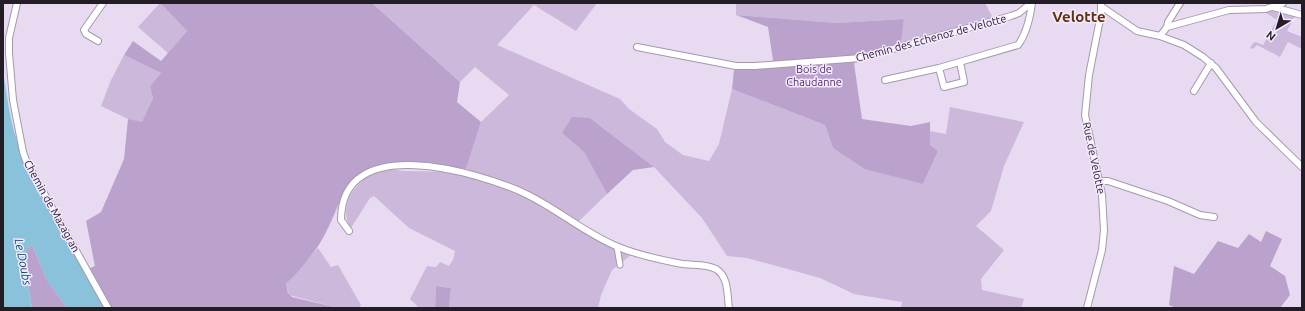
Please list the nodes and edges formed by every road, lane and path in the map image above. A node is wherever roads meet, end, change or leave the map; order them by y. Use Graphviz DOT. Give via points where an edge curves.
graph roads {
  1 [pos="16,3"];
  2 [pos="103,3"];
  3 [pos="1031,3"];
  4 [pos="1180,3"];
  5 [pos="1283,3"];
  6 [pos="1102,5"];
  7 [pos="1273,7"];
  8 [pos="1302,15"];
  9 [pos="1167,27"];
  10 [pos="1160,36"];
  11 [pos="98,41"];
  12 [pos="637,47"];
  13 [pos="960,62"];
  14 [pos="1211,63"];
  15 [pos="939,68"];
  16 [pos="885,80"];
  17 [pos="1194,91"];
  18 [pos="1302,167"];
  19 [pos="1099,181"];
  20 [pos="1214,217"];
  21 [pos="349,231"];
  22 [pos="617,247"];
  23 [pos="620,265"];
  24 [pos="108,308"];
  25 [pos="729,308"];
  26 [pos="1087,308"];
  1 -- 24 [label="street, Chemin de Mazagran" via="9,38 9,54 13,100 23,152"];
  2 -- 11 [label="street" via="84,30"];
  3 -- 12 [label="street, Chemin des Echenoz de Velotte" via="1011,16 861,58 736,66"];
  3 -- 13 [label="street" via="1030,17 1023,39 1018,45"];
  4 -- 9 [label="street"];
  5 -- 7 [label="street"];
  6 -- 10 [label="street" via="1137,31"];
  6 -- 19 [label="street, Rue de Velotte" via="1089,75 1085,115"];
  7 -- 8 [label="street"];
  7 -- 9 [label="street" via="1229,10"];
  9 -- 10 [label="street"];
  10 -- 14 [label="street" via="1184,45"];
  13 -- 15 [label="street"];
  13 -- 15 [label="street" via="964,82 944,87"];
  14 -- 17 [label="street"];
  14 -- 18 [label="street" via="1256,122"];
  15 -- 16 [label="street"];
  19 -- 20 [label="street" via="1108,180 1168,201 1200,216"];
  19 -- 26 [label="street, Rue de Velotte" via="1104,205 1104,230 1102,250"];
  21 -- 22 [label="street" via="342,220 344,201 364,174 390,166 426,166 466,172 525,194"];
  22 -- 23 [label="street"];
  22 -- 25 [label="street" via="678,264 716,270 724,278"];
}
